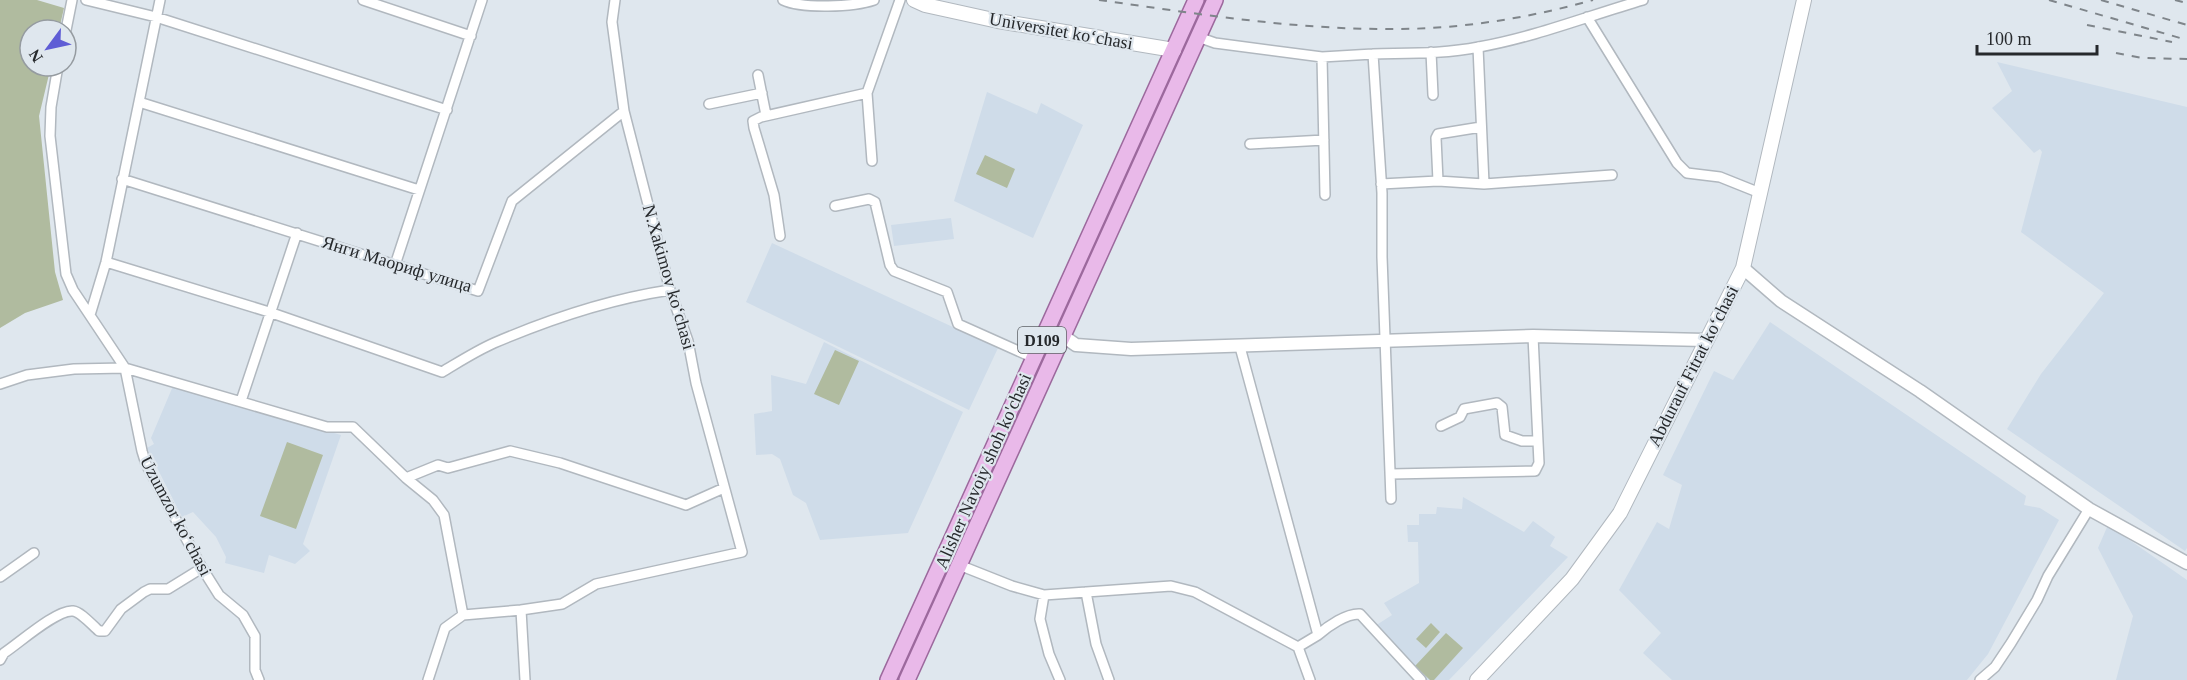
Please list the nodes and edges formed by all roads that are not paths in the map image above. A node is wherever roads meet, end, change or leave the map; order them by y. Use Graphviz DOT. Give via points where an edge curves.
graph roads {
  1 [pos="72,0"];
  2 [pos="86,0"];
  3 [pos="160,0"];
  4 [pos="363,0"];
  5 [pos="482,0"];
  6 [pos="615,0"];
  7 [pos="783,0"];
  8 [pos="874,0"];
  9 [pos="900,0"];
  10 [pos="914,0"];
  11 [pos="1196,0"];
  12 [pos="1215,0"];
  13 [pos="1643,0"];
  14 [pos="1804,0"];
  15 [pos="156,17"];
  16 [pos="1587,17"];
  17 [pos="68,18"];
  18 [pos="471,36"];
  19 [pos="1198,37"];
  20 [pos="1478,47"];
  21 [pos="1174,50"];
  22 [pos="1431,52"];
  23 [pos="1373,54"];
  24 [pos="1322,57"];
  25 [pos="758,75"];
  26 [pos="56,78"];
  27 [pos="762,93"];
  28 [pos="867,93"];
  29 [pos="1433,95"];
  30 [pos="139,102"];
  31 [pos="709,104"];
  32 [pos="447,110"];
  33 [pos="624,111"];
  34 [pos="766,115"];
  35 [pos="1481,127"];
  36 [pos="1324,140"];
  37 [pos="1250,144"];
  38 [pos="872,161"];
  39 [pos="1612,175"];
  40 [pos="122,179"];
  41 [pos="1438,181"];
  42 [pos="1381,184"];
  43 [pos="1484,184"];
  44 [pos="419,190"];
  45 [pos="1760,193"];
  46 [pos="1325,195"];
  47 [pos="835,206"];
  48 [pos="1092,228"];
  49 [pos="297,233"];
  50 [pos="780,236"];
  51 [pos="1108,236"];
  52 [pos="106,262"];
  53 [pos="395,265"];
  54 [pos="1743,268"];
  55 [pos="670,290"];
  56 [pos="269,312"];
  57 [pos="90,315"];
  58 [pos="1046,329"];
  59 [pos="1063,336"];
  60 [pos="1533,336"];
  61 [pos="1386,339"];
  62 [pos="1705,340"];
  63 [pos="1240,347"];
  64 [pos="1034,358"];
  65 [pos="125,368"];
  66 [pos="0,384"];
  67 [pos="241,401"];
  68 [pos="1441,426"];
  69 [pos="1537,441"];
  70 [pos="1390,474"];
  71 [pos="406,478"];
  72 [pos="724,488"];
  73 [pos="1391,499"];
  74 [pos="970,502"];
  75 [pos="985,509"];
  76 [pos="2089,509"];
  77 [pos="34,553"];
  78 [pos="2187,563"];
  79 [pos="959,565"];
  80 [pos="202,568"];
  81 [pos="0,577"];
  82 [pos="1086,592"];
  83 [pos="1044,595"];
  84 [pos="521,610"];
  85 [pos="463,615"];
  86 [pos="1318,635"];
  87 [pos="1298,647"];
  88 [pos="0,660"];
  89 [pos="897,661"];
  90 [pos="910,674"];
  91 [pos="260,680"];
  92 [pos="428,680"];
  93 [pos="525,680"];
  94 [pos="888,680"];
  95 [pos="1060,680"];
  96 [pos="1109,680"];
  97 [pos="1310,680"];
  98 [pos="1420,680"];
  99 [pos="1477,680"];
  100 [pos="1980,680"];
  1 -- 17 [label="street"];
  2 -- 15 [label="street"];
  3 -- 15 [label="street"];
  4 -- 18 [label="street"];
  5 -- 18 [label="street"];
  6 -- 33 [label="street, N.Xakimov koʻchasi" via="612,22"];
  7 -- 8 [label="street" via="803,6"];
  9 -- 28 [label="street"];
  10 -- 21 [label="main road, Universitet kо‘chasi" via="998,21"];
  11 -- 21 [label="main road, Alisher Navoiy shoh ko'chasi / D109"];
  12 -- 19 [label="main road, Alisher Navoiy shoh ko'chasi / D109"];
  13 -- 16 [label="street"];
  14 -- 45 [label="main road, Abdurauf Fitrat koʻchasi"];
  15 -- 30 [label="street"];
  15 -- 32 [label="street"];
  16 -- 20 [label="street"];
  16 -- 45 [label="street" via="1677,163 1687,173 1720,177"];
  18 -- 32 [label="street"];
  19 -- 24 [label="street" via="1215,43"];
  19 -- 51 [label="main road, Alisher Navoiy shoh ko'chasi / D109"];
  20 -- 22 [label="street"];
  20 -- 35 [label="street"];
  21 -- 48 [label="main road, Alisher Navoiy shoh ko'chasi / D109"];
  22 -- 23 [label="street"];
  22 -- 29 [label="street"];
  23 -- 24 [label="street"];
  23 -- 42 [label="street"];
  24 -- 36 [label="street"];
  25 -- 27 [label="street"];
  26 -- 57 [label="street, Uzumzor koʻchasi" via="50,136 66,274"];
  27 -- 31 [label="street"];
  27 -- 34 [label="street"];
  28 -- 34 [label="street"];
  28 -- 38 [label="street"];
  30 -- 40 [label="street"];
  30 -- 44 [label="street"];
  32 -- 44 [label="street"];
  33 -- 53 [label="street, Янги Маориф улица" via="512,201 478,291"];
  33 -- 55 [label="street, N.Xakimov koʻchasi"];
  34 -- 50 [label="street" via="753,121 774,195"];
  35 -- 41 [label="street" via="1438,134"];
  35 -- 43 [label="street"];
  36 -- 37 [label="street"];
  36 -- 46 [label="street"];
  39 -- 43 [label="street"];
  40 -- 49 [label="street, Янги Маориф улица"];
  40 -- 52 [label="street"];
  41 -- 42 [label="street"];
  41 -- 43 [label="street"];
  42 -- 61 [label="street"];
  44 -- 53 [label="street"];
  45 -- 54 [label="main road, Abdurauf Fitrat koʻchasi"];
  47 -- 64 [label="street" via="873,200 894,271 947,292 958,324"];
  48 -- 51 [label="main road"];
  48 -- 58 [label="main road, Alisher Navoiy shoh ko'chasi / D109"];
  49 -- 53 [label="street, Янги Маориф улица"];
  49 -- 56 [label="street"];
  51 -- 59 [label="main road, Alisher Navoiy shoh ko'chasi / D109"];
  52 -- 56 [label="street"];
  52 -- 57 [label="street"];
  54 -- 62 [label="main road, Abdurauf Fitrat koʻchasi"];
  54 -- 76 [label="street" via="1781,301 1920,391"];
  55 -- 56 [label="street" via="632,296 555,320 493,343 442,372"];
  55 -- 72 [label="street, N.Xakimov koʻchasi" via="688,341"];
  56 -- 67 [label="street"];
  57 -- 65 [label="street, Uzumzor koʻchasi"];
  58 -- 59 [label="main road"];
  58 -- 64 [label="main road, Alisher Navoiy shoh ko'chasi / D109"];
  59 -- 63 [label="street" via="1076,345 1131,349"];
  59 -- 75 [label="main road, Alisher Navoiy shoh ko'chasi / D109"];
  60 -- 61 [label="street"];
  60 -- 62 [label="street"];
  60 -- 69 [label="street"];
  61 -- 63 [label="street"];
  61 -- 70 [label="street"];
  62 -- 99 [label="main road, Abdurauf Fitrat koʻchasi" via="1620,513 1572,579"];
  63 -- 86 [label="street"];
  64 -- 74 [label="main road, Alisher Navoiy shoh ko'chasi / D109"];
  65 -- 66 [label="street" via="27,375"];
  65 -- 67 [label="street"];
  65 -- 80 [label="street, Uzumzor koʻchasi" via="146,464"];
  67 -- 71 [label="street" via="327,427 353,427"];
  68 -- 69 [label="street" via="1460,417 1464,408 1497,403 1502,407 1504,435"];
  69 -- 70 [label="street" via="1539,463 1535,471"];
  70 -- 73 [label="street"];
  71 -- 72 [label="street" via="438,465 448,468 510,451 686,505"];
  71 -- 85 [label="street" via="433,500 444,515"];
  72 -- 84 [label="street, N.Xakimov koʻchasi" via="742,552 596,584 562,604"];
  74 -- 75 [label="main road"];
  74 -- 89 [label="main road, Alisher Navoiy shoh ko'chasi / D109"];
  75 -- 79 [label="main road, Alisher Navoiy shoh ko'chasi / D109"];
  76 -- 78 [label="street"];
  76 -- 100 [label="street" via="2011,643 1995,667"];
  77 -- 81 [label="street"];
  79 -- 83 [label="street"];
  79 -- 90 [label="main road, Alisher Navoiy shoh ko'chasi / D109"];
  80 -- 88 [label="street" via="168,589 144,592 122,609 105,631 99,631 76,611 69,611 4,653"];
  80 -- 91 [label="street, Uzumzor koʻchasi" via="219,595 243,615 255,636 255,670"];
  82 -- 83 [label="street"];
  82 -- 87 [label="street" via="1171,586 1195,592"];
  82 -- 96 [label="street" via="1096,644"];
  83 -- 95 [label="street" via="1040,619"];
  84 -- 85 [label="street"];
  84 -- 93 [label="street"];
  85 -- 92 [label="street" via="444,628"];
  86 -- 87 [label="street"];
  86 -- 98 [label="street" via="1360,614"];
  87 -- 97 [label="street"];
  89 -- 90 [label="main road"];
  89 -- 94 [label="main road, Alisher Navoiy shoh ko'chasi / D109"];
}
